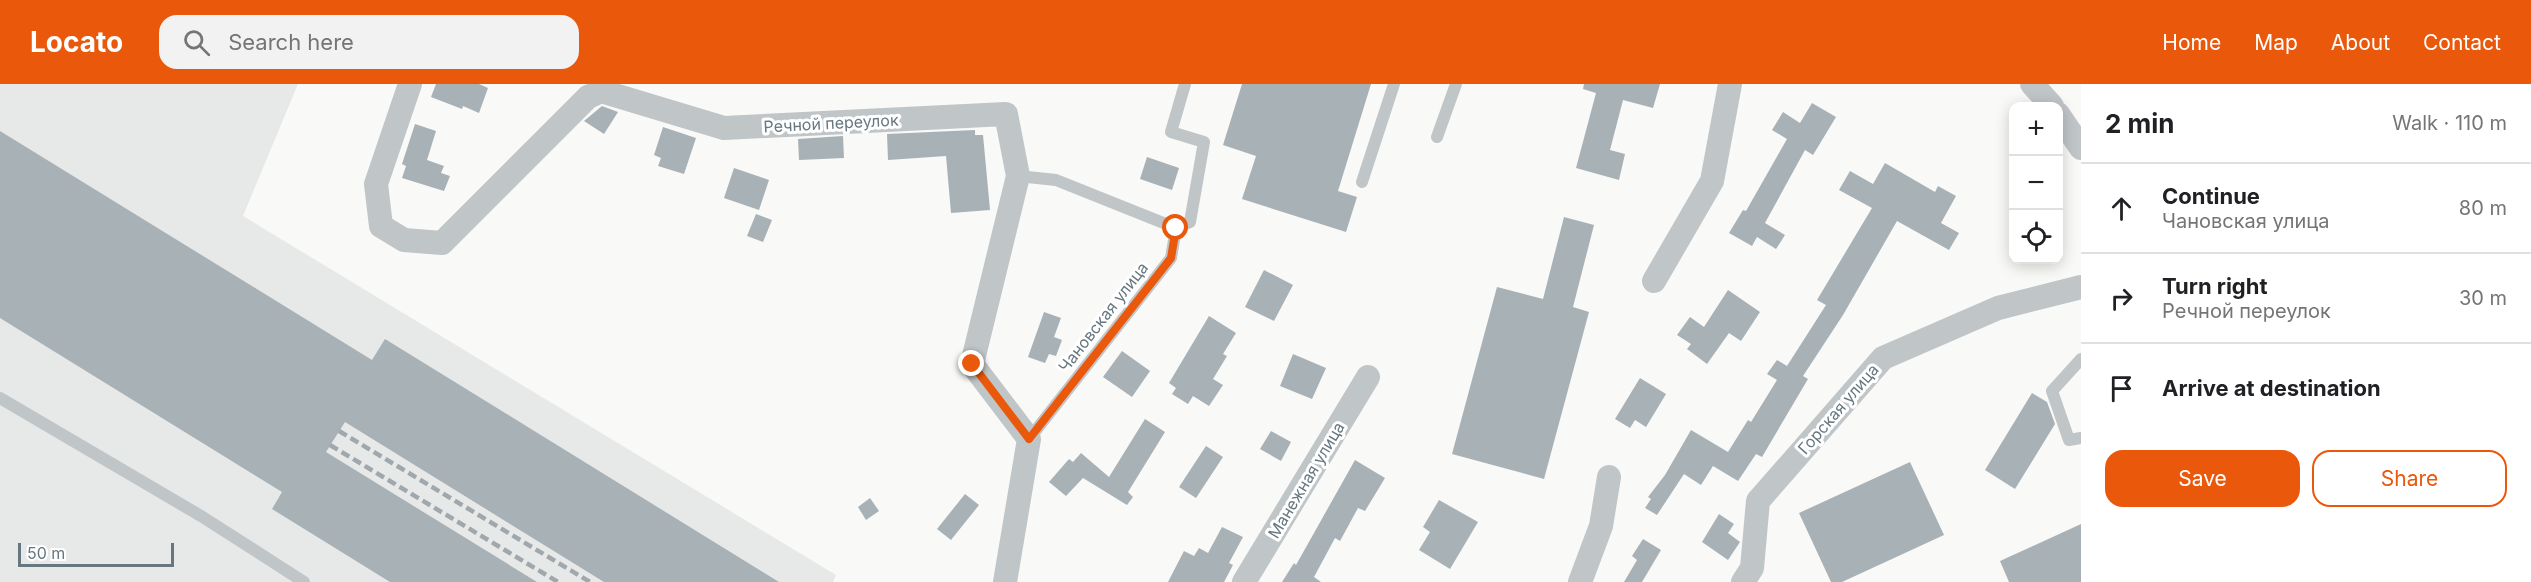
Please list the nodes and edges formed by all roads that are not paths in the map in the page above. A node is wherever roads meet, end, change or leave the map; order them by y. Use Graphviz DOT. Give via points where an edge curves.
graph roads {
  1 [pos="410,84"];
  2 [pos="1185,84"];
  3 [pos="1394,84"];
  4 [pos="1456,84"];
  5 [pos="1730,84"];
  6 [pos="2032,84"];
  7 [pos="2048,102"];
  8 [pos="2063,121"];
  9 [pos="1437,137"];
  10 [pos="2081,148"];
  11 [pos="1018,176"];
  12 [pos="1362,182"];
  13 [pos="1176,228"];
  14 [pos="1654,281"];
  15 [pos="2081,287"];
  16 [pos="2081,359"];
  17 [pos="1368,377"];
  18 [pos="0,398"];
  19 [pos="2081,438"];
  20 [pos="1029,439"];
  21 [pos="1609,477"];
  22 [pos="1750,577"];
  23 [pos="304,582"];
  24 [pos="1005,582"];
  25 [pos="1244,582"];
  26 [pos="1580,582"];
  1 -- 11 [label="street, Речной переулок" via="376,184 381,226 404,240 442,243 588,97 601,92 724,129 1006,114"];
  2 -- 13 [label="lane" via="1171,132 1204,142 1190,222"];
  3 -- 12 [label="lane"];
  4 -- 9 [label="lane"];
  5 -- 14 [label="street" via="1713,181"];
  6 -- 7 [label="street"];
  8 -- 10 [label="street"];
  11 -- 13 [label="lane" via="1056,180"];
  11 -- 20 [label="street, Речной переулок" via="972,364"];
  13 -- 20 [label="lane, Чановская улица" via="1171,258"];
  15 -- 22 [label="street, Горская улица" via="1998,308 1883,358 1758,501"];
  16 -- 19 [label="lane" via="2052,391 2069,440"];
  17 -- 25 [label="street, Манежная улица"];
  18 -- 23 [label="lane" via="201,516"];
  20 -- 24 [label="street"];
  21 -- 26 [label="street" via="1601,526"];
}
